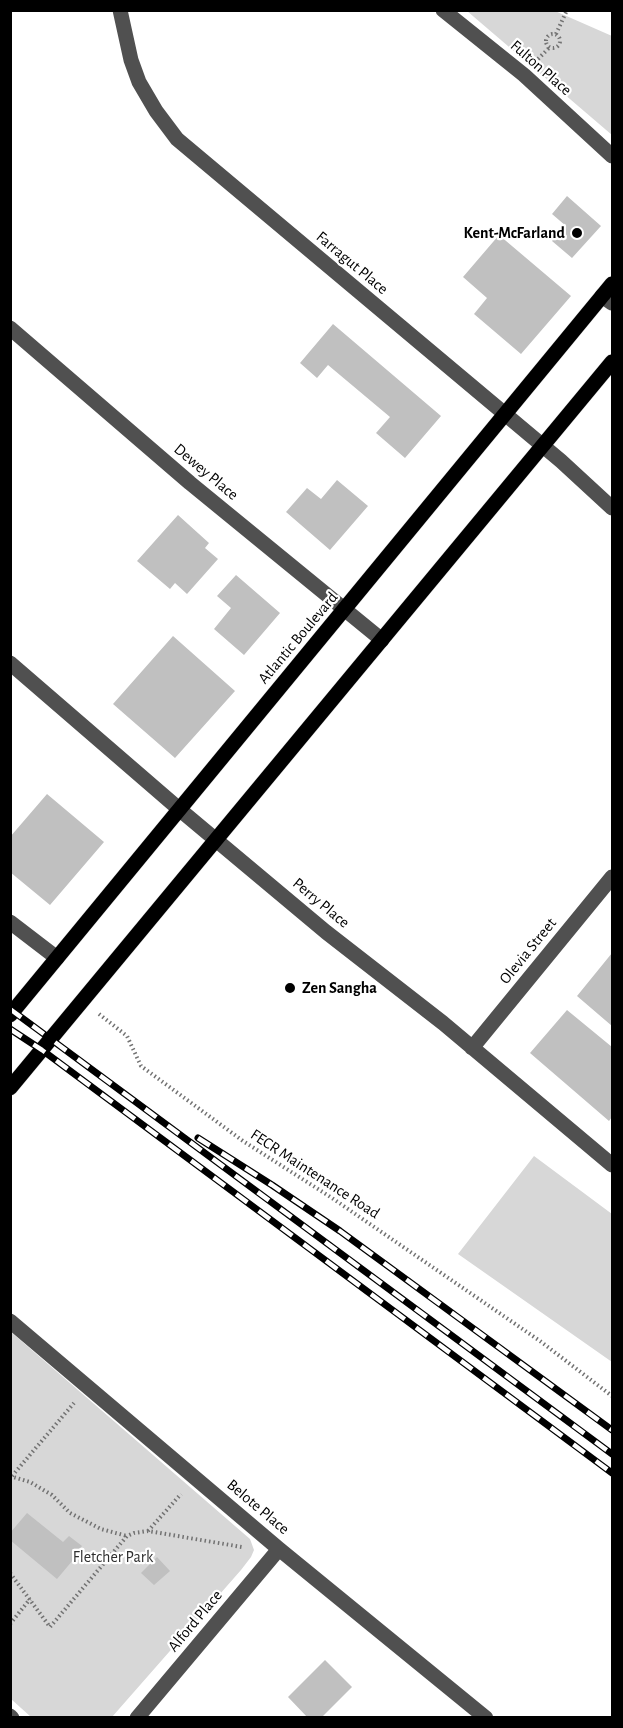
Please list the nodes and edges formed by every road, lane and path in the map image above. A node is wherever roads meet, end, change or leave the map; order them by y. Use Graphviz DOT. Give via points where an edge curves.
graph roads {
  1 [pos="120,10"];
  2 [pos="443,10"];
  3 [pos="567,10"];
  4 [pos="556,34"];
  5 [pos="612,156"];
  6 [pos="612,284"];
  7 [pos="607,300"];
  8 [pos="10,328"];
  9 [pos="612,362"];
  10 [pos="505,415"];
  11 [pos="543,446"];
  12 [pos="612,508"];
  13 [pos="344,610"];
  14 [pos="382,640"];
  15 [pos="10,663"];
  16 [pos="179,809"];
  17 [pos="217,839"];
  18 [pos="612,877"];
  19 [pos="10,922"];
  20 [pos="57,958"];
  21 [pos="80,1004"];
  22 [pos="10,1014"];
  23 [pos="472,1048"];
  24 [pos="10,1088"];
  25 [pos="612,1165"];
  26 [pos="10,1321"];
  27 [pos="88,1387"];
  28 [pos="612,1395"];
  29 [pos="11,1476"];
  30 [pos="195,1478"];
  31 [pos="148,1531"];
  32 [pos="126,1536"];
  33 [pos="276,1546"];
  34 [pos="10,1573"];
  35 [pos="30,1599"];
  36 [pos="10,1624"];
  37 [pos="137,1718"];
  38 [pos="486,1718"];
  1 -- 10 [label="street, Farragut Place" via="139,82 177,139"];
  2 -- 5 [label="street, Fulton Place" via="524,75"];
  3 -- 4 [label="path"];
  6 -- 7 [label="main road, Atlantic Boulevard"];
  7 -- 10 [label="main road, Atlantic Boulevard"];
  8 -- 13 [label="street, Dewey Place"];
  9 -- 11 [label="main road"];
  10 -- 11 [label="street, Farragut Place"];
  10 -- 13 [label="main road, Atlantic Boulevard"];
  11 -- 12 [label="street, Farragut Place"];
  11 -- 14 [label="main road"];
  13 -- 14 [label="street, Dewey Place"];
  13 -- 16 [label="main road, Atlantic Boulevard"];
  14 -- 17 [label="main road"];
  15 -- 16 [label="street, Perry Place"];
  16 -- 17 [label="street, Perry Place"];
  16 -- 20 [label="main road, Atlantic Boulevard"];
  17 -- 21 [label="main road"];
  17 -- 23 [label="street, Perry Place"];
  18 -- 23 [label="street, Olevia Street"];
  19 -- 20 [label="street"];
  20 -- 22 [label="main road, Atlantic Boulevard"];
  21 -- 24 [label="main road"];
  21 -- 28 [label="path, FECR Maintenance Road" via="127,1036 141,1066 150,1073 243,1141 530,1334"];
  23 -- 25 [label="street, Perry Place"];
  26 -- 27 [label="street, Belote Place"];
  27 -- 29 [label="path"];
  27 -- 30 [label="street, Belote Place"];
  29 -- 32 [label="path" via="52,1495 70,1513 101,1529"];
  30 -- 31 [label="path"];
  30 -- 33 [label="street, Belote Place"];
  31 -- 32 [label="path"];
  31 -- 33 [label="path" via="248,1548"];
  32 -- 35 [label="path" via="50,1627"];
  33 -- 37 [label="street, Alford Place"];
  33 -- 38 [label="street, Belote Place"];
  34 -- 35 [label="path"];
  35 -- 36 [label="path"];
}
